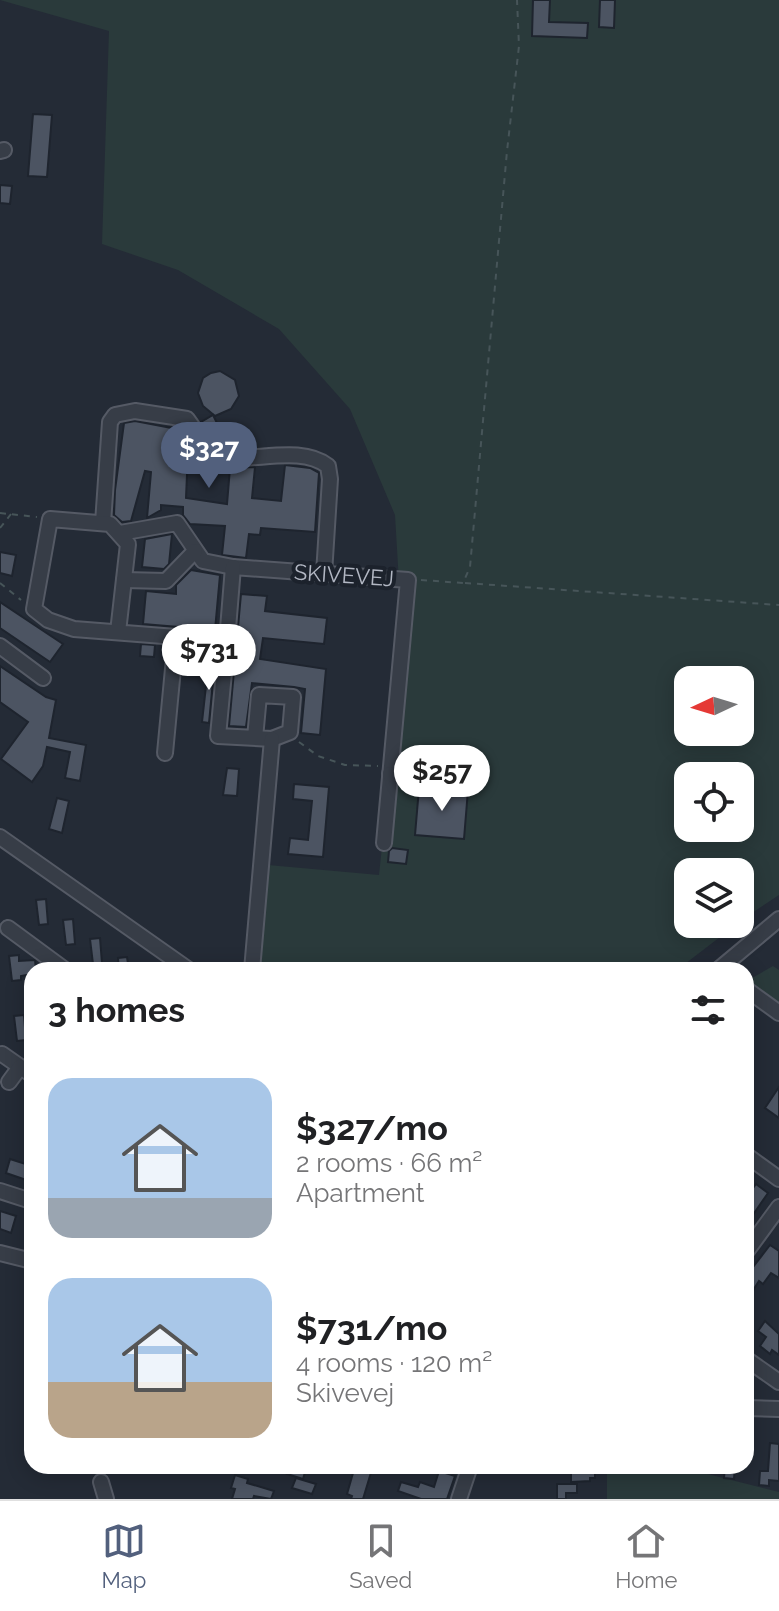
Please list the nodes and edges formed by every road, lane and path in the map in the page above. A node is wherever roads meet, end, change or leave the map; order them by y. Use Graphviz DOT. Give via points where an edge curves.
graph roads {
  1 [pos="517,0"];
  2 [pos="0,513"];
  3 [pos="11,514"];
  4 [pos="50,519"];
  5 [pos="103,523"];
  6 [pos="0,528"];
  7 [pos="120,533"];
  8 [pos="195,551"];
  9 [pos="233,567"];
  10 [pos="324,574"];
  11 [pos="124,580"];
  12 [pos="408,580"];
  13 [pos="0,583"];
  14 [pos="463,583"];
  15 [pos="779,605"];
  16 [pos="34,609"];
  17 [pos="118,632"];
  18 [pos="176,637"];
  19 [pos="227,641"];
  20 [pos="0,646"];
  21 [pos="43,678"];
  22 [pos="280,736"];
  23 [pos="255,738"];
  24 [pos="165,753"];
  25 [pos="390,771"];
  26 [pos="455,780"];
  27 [pos="0,837"];
  28 [pos="384,843"];
  29 [pos="779,919"];
  30 [pos="8,928"];
  31 [pos="54,962"];
  32 [pos="178,962"];
  33 [pos="253,962"];
  34 [pos="728,962"];
  35 [pos="754,995"];
  36 [pos="779,1013"];
  37 [pos="2,1054"];
  38 [pos="24,1070"];
  39 [pos="24,1072"];
  40 [pos="9,1082"];
  41 [pos="754,1161"];
  42 [pos="779,1179"];
  43 [pos="0,1191"];
  44 [pos="24,1199"];
  45 [pos="779,1207"];
  46 [pos="754,1241"];
  47 [pos="0,1253"];
  48 [pos="24,1259"];
  49 [pos="754,1365"];
  50 [pos="779,1382"];
  51 [pos="754,1408"];
  52 [pos="779,1409"];
  53 [pos="467,1474"];
  54 [pos="101,1482"];
  55 [pos="106,1499"];
  56 [pos="459,1499"];
  1 -- 14 [label="path" via="519,46 470,567"];
  2 -- 3 [label="path"];
  3 -- 4 [label="path"];
  3 -- 6 [label="path"];
  4 -- 5 [label="street"];
  4 -- 16 [label="street"];
  5 -- 7 [label="street"];
  5 -- 10 [label="street" via="110,422 115,415 135,411 187,419 194,444 211,457 297,456 320,459 328,466"];
  7 -- 8 [label="street" via="177,523"];
  7 -- 11 [label="street" via="128,544"];
  8 -- 9 [label="street, SKIVEVEJ" via="203,561"];
  8 -- 11 [label="street" via="166,581"];
  9 -- 10 [label="street, SKIVEVEJ"];
  9 -- 19 [label="street"];
  10 -- 12 [label="street, SKIVEVEJ"];
  11 -- 17 [label="street"];
  12 -- 14 [label="path"];
  12 -- 25 [label="street, SKIVEVEJ"];
  13 -- 16 [label="path"];
  14 -- 15 [label="path"];
  16 -- 17 [label="street" via="74,629"];
  17 -- 18 [label="street"];
  18 -- 19 [label="street"];
  18 -- 24 [label="street"];
  19 -- 23 [label="street" via="218,736"];
  20 -- 21 [label="street"];
  22 -- 23 [label="street"];
  22 -- 23 [label="street" via="290,732 293,697 259,695"];
  22 -- 25 [label="path" via="345,765 369,764"];
  22 -- 33 [label="street"];
  25 -- 26 [label="street"];
  25 -- 28 [label="street, SKIVEVEJ"];
  27 -- 32 [label="street"];
  29 -- 34 [label="street"];
  30 -- 31 [label="street"];
  35 -- 36 [label="street"];
  37 -- 38 [label="street"];
  39 -- 40 [label="street"];
  41 -- 42 [label="street"];
  43 -- 44 [label="street"];
  45 -- 46 [label="street"];
  47 -- 48 [label="street"];
  49 -- 50 [label="street"];
  51 -- 52 [label="street"];
  53 -- 56 [label="street"];
  54 -- 55 [label="street"];
}
